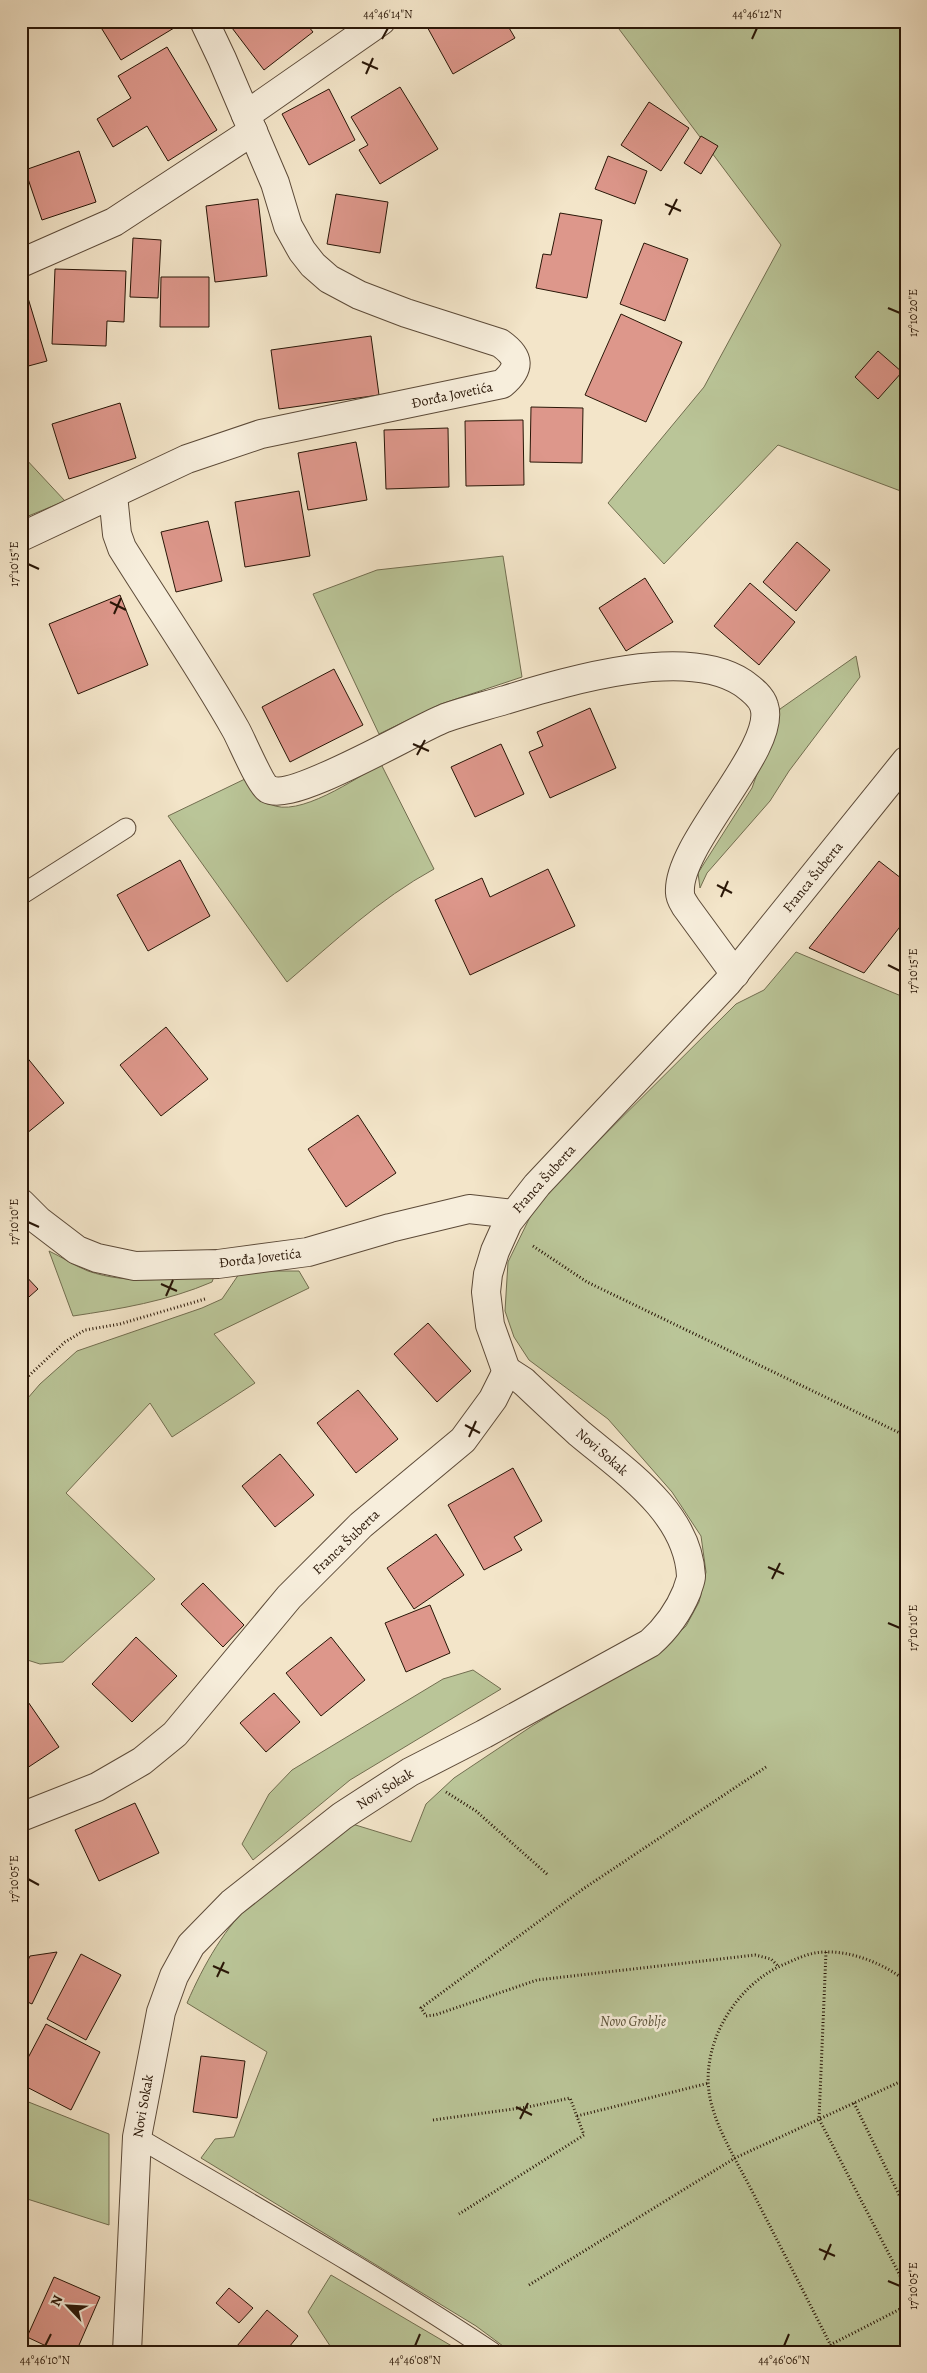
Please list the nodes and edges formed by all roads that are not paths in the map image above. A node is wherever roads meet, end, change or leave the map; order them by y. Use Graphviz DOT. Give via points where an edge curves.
graph roads {
  1 [pos="204,21"];
  2 [pos="381,21"];
  3 [pos="249,123"];
  4 [pos="21,264"];
  5 [pos="113,495"];
  6 [pos="21,537"];
  7 [pos="906,761"];
  8 [pos="126,828"];
  9 [pos="21,895"];
  10 [pos="735,974"];
  11 [pos="21,1202"];
  12 [pos="508,1223"];
  13 [pos="506,1370"];
  14 [pos="21,1817"];
  15 [pos="137,2138"];
  16 [pos="127,2352"];
  17 [pos="492,2352"];
  1 -- 3 [label="street, Đorđa Jovetića"];
  2 -- 3 [label="street"];
  3 -- 4 [label="street" via="114,222"];
  3 -- 5 [label="street, Đorđa Jovetića" via="275,183 288,226 313,265 329,279 359,295 500,344 512,352 516,364 512,376 502,384 262,434 187,460"];
  5 -- 6 [label="street, Đorđa Jovetića"];
  5 -- 10 [label="street" via="117,534 122,548 223,707 268,789 278,791 305,786 445,718 558,684 600,675 684,666 712,669 736,678 753,690 765,706 763,728 752,754 680,880 680,896 686,907"];
  7 -- 10 [label="street, Franca Šuberta"];
  8 -- 9 [label="lane"];
  10 -- 12 [label="street, Franca Šuberta" via="537,1185"];
  11 -- 12 [label="street, Đorđa Jovetića" via="56,1236 77,1250 135,1266 232,1262 308,1252 469,1209"];
  12 -- 13 [label="street, Franca Šuberta" via="488,1274 486,1292 490,1325"];
  13 -- 14 [label="street, Franca Šuberta" via="500,1389 463,1440 361,1525 289,1597 175,1734 142,1761 97,1787"];
  13 -- 15 [label="street, Novi Sokak" via="624,1470 675,1525 686,1549 691,1578 680,1607 666,1628 650,1643 410,1772 342,1816 232,1903 191,1945 174,1976 161,2012"];
  15 -- 16 [label="street, Novi Sokak"];
  15 -- 17 [label="lane"];
}
